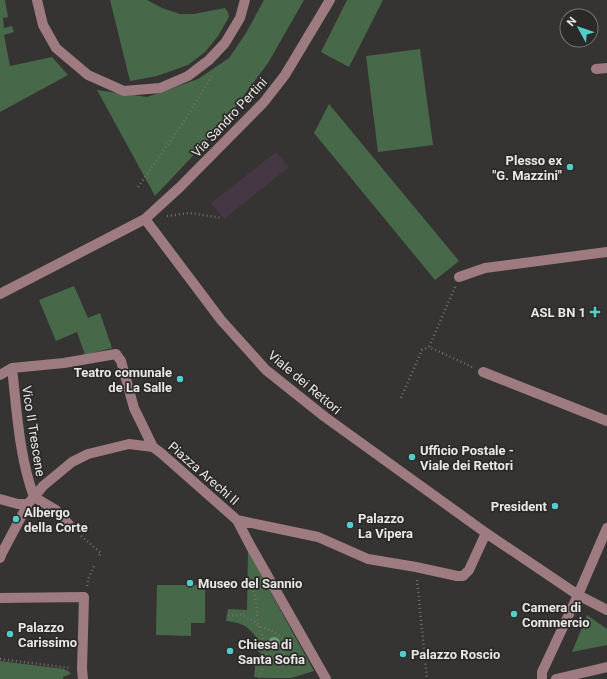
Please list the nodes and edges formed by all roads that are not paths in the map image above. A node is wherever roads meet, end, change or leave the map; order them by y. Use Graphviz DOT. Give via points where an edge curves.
graph roads {
  1 [pos="37,0"];
  2 [pos="245,0"];
  3 [pos="330,0"];
  4 [pos="607,68"];
  5 [pos="596,69"];
  6 [pos="145,219"];
  7 [pos="607,252"];
  8 [pos="459,277"];
  9 [pos="0,294"];
  10 [pos="12,368"];
  11 [pos="483,372"];
  12 [pos="0,375"];
  13 [pos="607,421"];
  14 [pos="153,447"];
  15 [pos="0,499"];
  16 [pos="31,501"];
  17 [pos="237,520"];
  18 [pos="72,528"];
  19 [pos="607,528"];
  20 [pos="486,533"];
  21 [pos="0,558"];
  22 [pos="578,595"];
  23 [pos="0,598"];
  24 [pos="607,610"];
  25 [pos="607,667"];
  26 [pos="83,674"];
  27 [pos="326,679"];
  28 [pos="542,679"];
  29 [pos="556,679"];
  1 -- 2 [label="street" via="43,25 56,48 88,75 124,91 160,88 188,76 210,60 225,43 240,18"];
  3 -- 6 [label="street, Via Sandro Pertini" via="285,75 264,102"];
  4 -- 5 [label="street"];
  6 -- 9 [label="street"];
  6 -- 20 [label="street, Viale dei Rettori" via="221,320 266,370 325,417"];
  7 -- 8 [label="street" via="486,268"];
  10 -- 12 [label="street"];
  10 -- 14 [label="street" via="116,354 121,361 134,408"];
  10 -- 16 [label="street, Vico II Trescene"];
  11 -- 13 [label="street"];
  14 -- 16 [label="street, Piazza Arechi II" via="129,444 88,454 72,462 42,486"];
  14 -- 17 [label="street, Piazza Arechi II"];
  15 -- 16 [label="street" via="18,504"];
  16 -- 18 [label="street" via="56,510"];
  16 -- 21 [label="street"];
  17 -- 20 [label="street" via="318,537 368,559 457,576 463,576 469,570"];
  17 -- 27 [label="street"];
  19 -- 22 [label="street"];
  20 -- 22 [label="street, Viale dei Rettori"];
  22 -- 24 [label="street, Viale dei Rettori"];
  22 -- 28 [label="street" via="542,672"];
  23 -- 26 [label="street" via="84,598"];
  25 -- 29 [label="street"];
}
